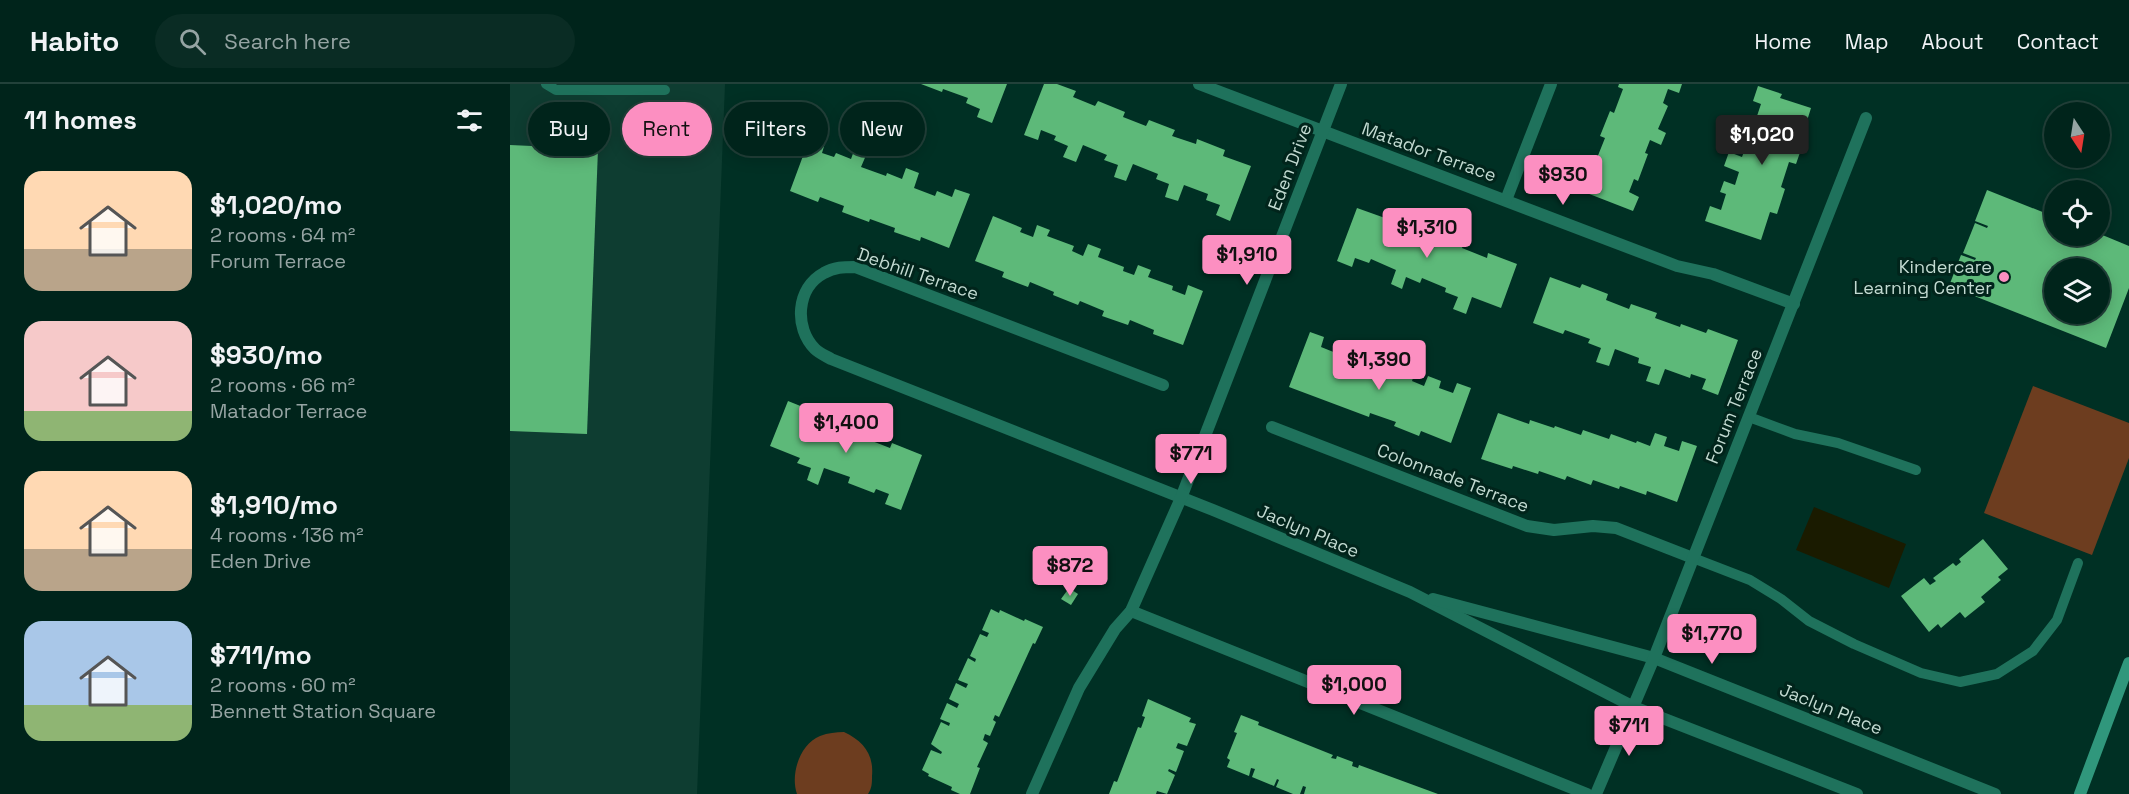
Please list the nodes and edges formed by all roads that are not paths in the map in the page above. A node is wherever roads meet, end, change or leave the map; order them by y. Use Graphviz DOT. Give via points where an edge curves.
graph roads {
  1 [pos="546,84"];
  2 [pos="1199,84"];
  3 [pos="1341,84"];
  4 [pos="1551,84"];
  5 [pos="665,90"];
  6 [pos="1866,118"];
  7 [pos="1323,131"];
  8 [pos="1506,200"];
  9 [pos="1794,304"];
  10 [pos="1162,385"];
  11 [pos="959,410"];
  12 [pos="1749,417"];
  13 [pos="1272,427"];
  14 [pos="1916,470"];
  15 [pos="1181,498"];
  16 [pos="1693,558"];
  17 [pos="2078,563"];
  18 [pos="1410,592"];
  19 [pos="1131,611"];
  20 [pos="1654,658"];
  21 [pos="2129,663"];
  22 [pos="1634,707"];
  23 [pos="1032,794"];
  24 [pos="1587,794"];
  25 [pos="1596,794"];
  26 [pos="1857,794"];
  27 [pos="1995,794"];
  28 [pos="2080,794"];
  1 -- 5 [label="lane" via="556,90"];
  2 -- 7 [label="street, Matador Terrace"];
  3 -- 7 [label="street, Eden Drive"];
  4 -- 8 [label="street"];
  6 -- 9 [label="street, Forum Terrace"];
  7 -- 8 [label="street, Matador Terrace"];
  7 -- 15 [label="street, Eden Drive"];
  8 -- 9 [label="street, Matador Terrace" via="1677,266 1713,274"];
  9 -- 12 [label="street, Forum Terrace"];
  10 -- 11 [label="street, Debhill Terrace" via="855,267 838,267 822,273 810,285 801,302 800,319 816,350"];
  11 -- 15 [label="street, Jaclyn Place"];
  12 -- 14 [label="lane"];
  12 -- 16 [label="street, Forum Terrace"];
  13 -- 16 [label="street, Colonnade Terrace" via="1527,526 1554,530 1616,528"];
  15 -- 18 [label="street, Jaclyn Place"];
  15 -- 19 [label="street, Eden Drive"];
  16 -- 17 [label="lane" via="1750,580 1809,621 1854,644 1921,673 1960,682 1997,674 2034,651 2057,620"];
  16 -- 20 [label="street, Forum Terrace"];
  18 -- 20 [label="street, Jaclyn Place"];
  18 -- 22 [label="street, Jaclyn Place"];
  19 -- 23 [label="street, Eden Drive" via="1078,688"];
  19 -- 24 [label="street"];
  20 -- 22 [label="street, Forum Terrace"];
  20 -- 27 [label="street, Jaclyn Place"];
  21 -- 28 [label="main road"];
  22 -- 25 [label="street, Forum Terrace"];
  22 -- 26 [label="street, Jaclyn Place"];
}
